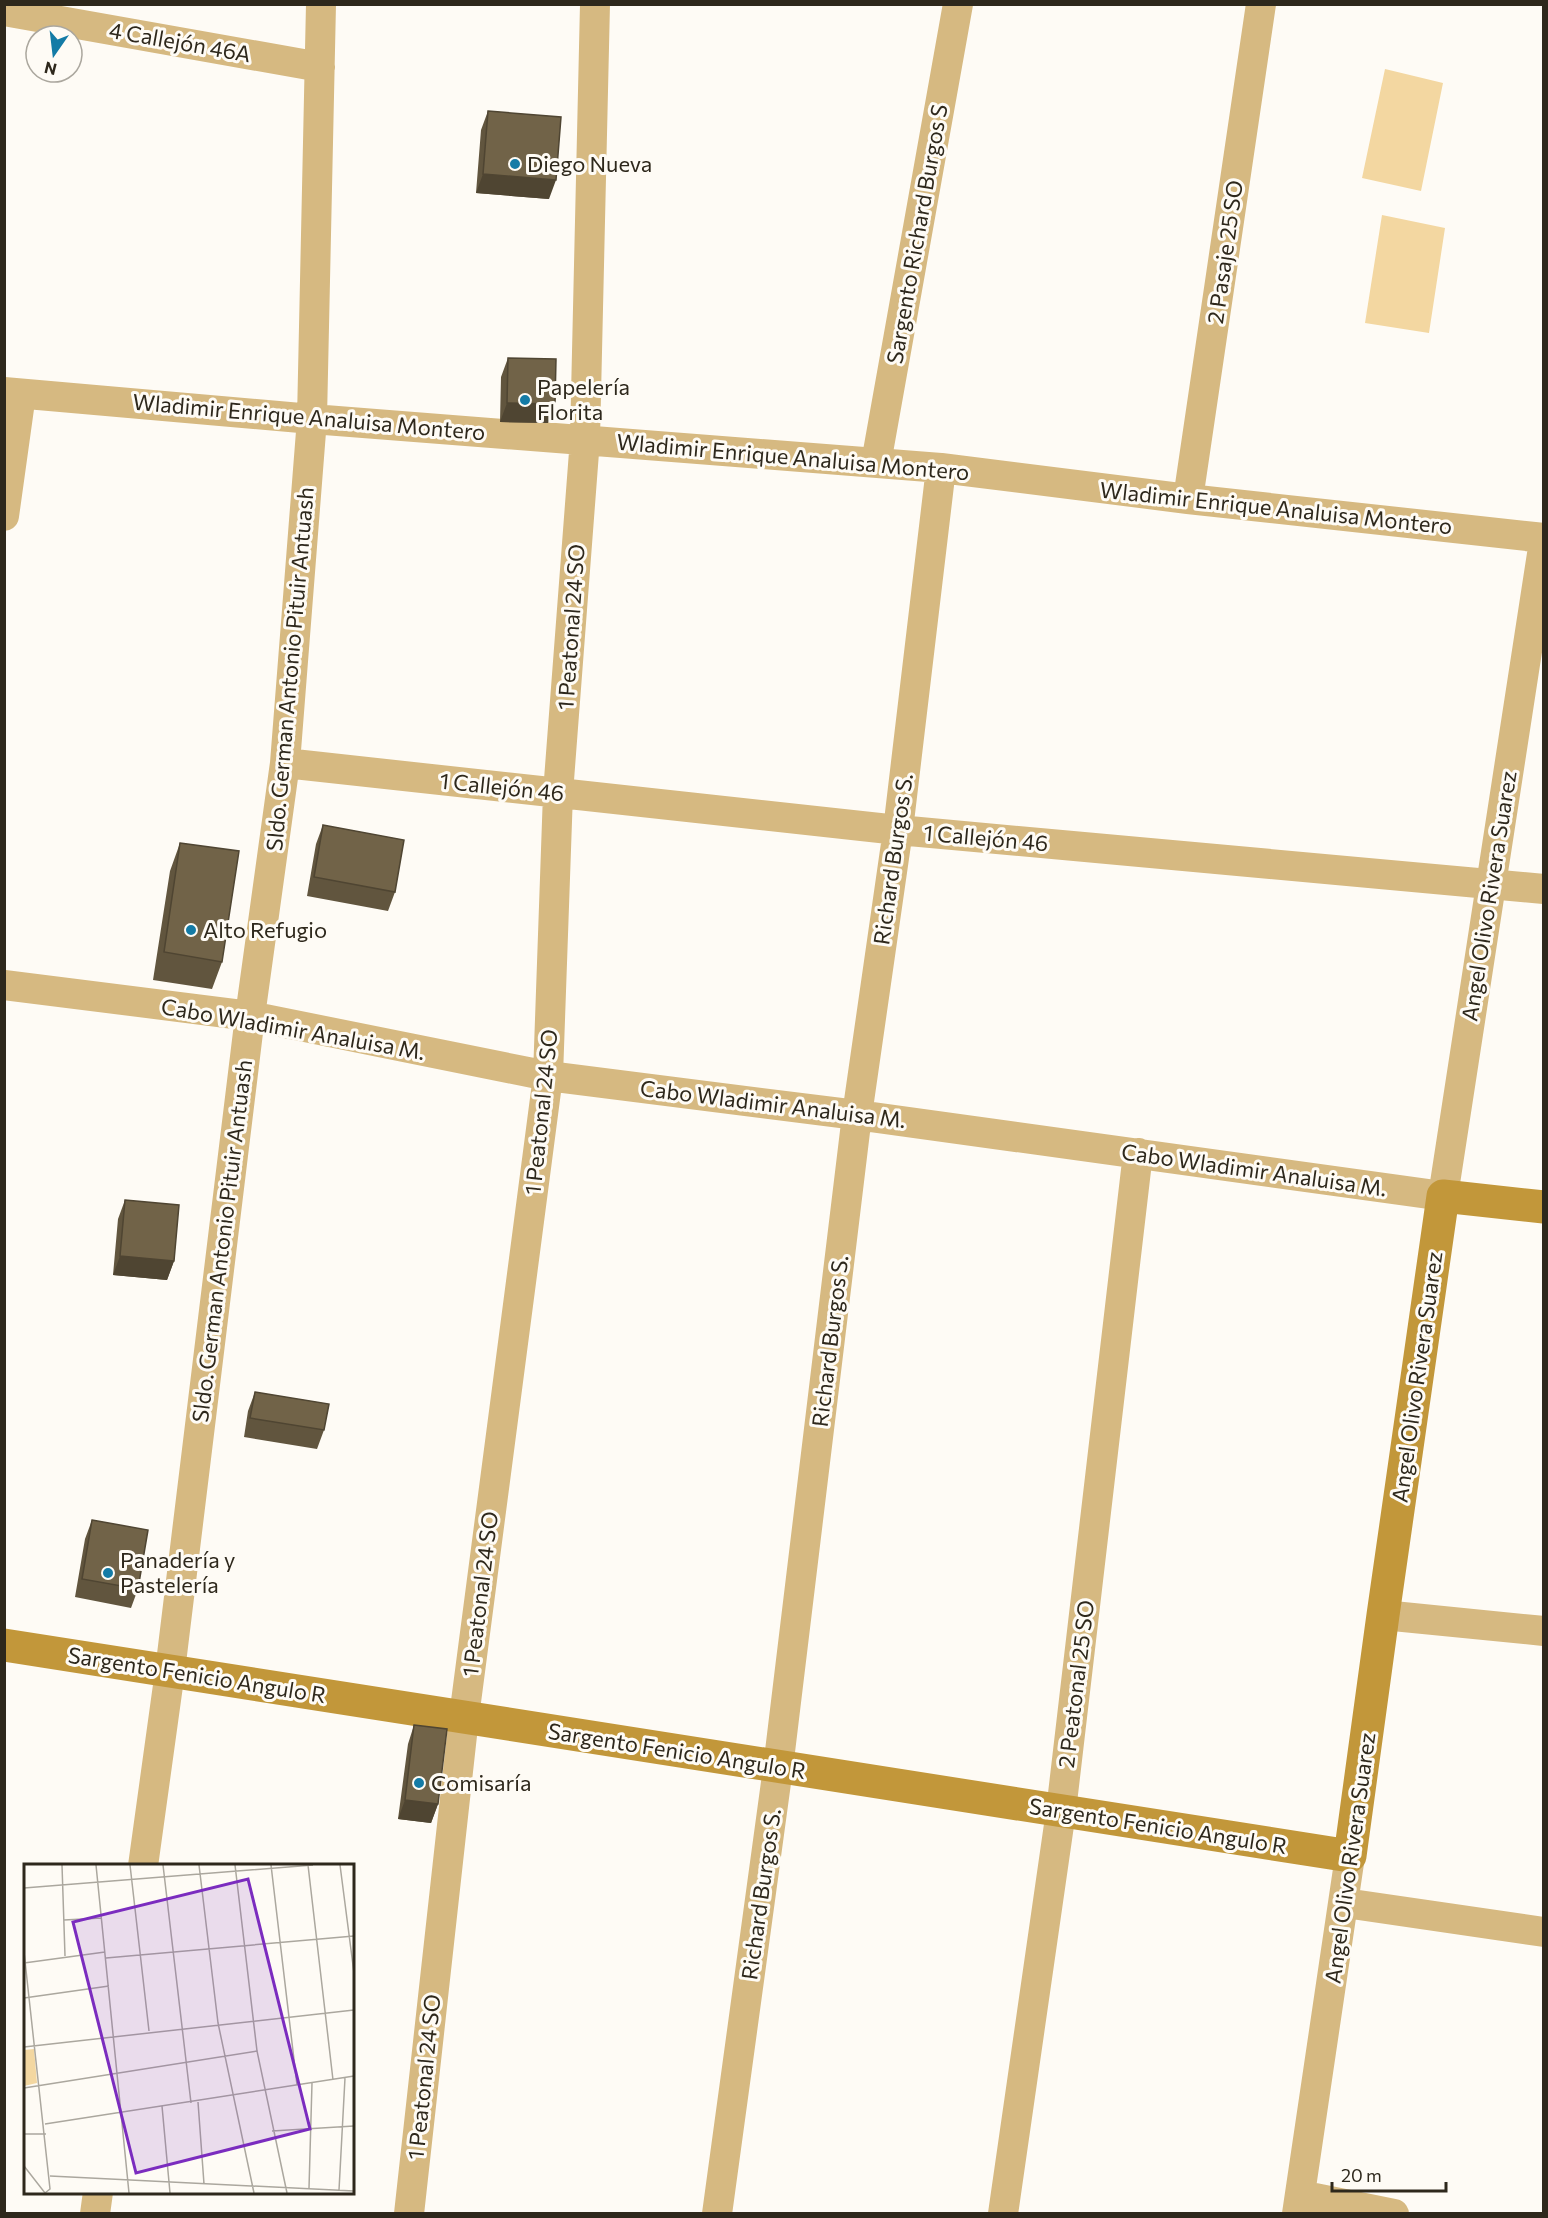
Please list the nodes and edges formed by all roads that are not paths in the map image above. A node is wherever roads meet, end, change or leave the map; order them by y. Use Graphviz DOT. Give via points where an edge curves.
graph roads {
  1 [pos="321,4"];
  2 [pos="595,4"];
  3 [pos="958,4"];
  4 [pos="1261,4"];
  5 [pos="4,11"];
  6 [pos="320,67"];
  7 [pos="13,393"];
  8 [pos="312,419"];
  9 [pos="585,439"];
  10 [pos="876,463"];
  11 [pos="941,468"];
  12 [pos="1188,499"];
  13 [pos="4,516"];
  14 [pos="1544,539"];
  15 [pos="285,763"];
  16 [pos="558,794"];
  17 [pos="898,830"];
  18 [pos="1490,884"];
  19 [pos="1544,889"];
  20 [pos="4,986"];
  21 [pos="250,1016"];
  22 [pos="548,1076"];
  23 [pos="857,1115"];
  24 [pos="1138,1153"];
  25 [pos="1443,1196"];
  26 [pos="1544,1207"];
  27 [pos="1383,1615"];
  28 [pos="1544,1631"];
  29 [pos="4,1645"];
  30 [pos="170,1671"];
  31 [pos="464,1717"];
  32 [pos="778,1768"];
  33 [pos="1061,1811"];
  34 [pos="1350,1856"];
  35 [pos="143,1864"];
  36 [pos="1345,1903"];
  37 [pos="1544,1932"];
  38 [pos="98,2194"];
  39 [pos="1298,2204"];
  40 [pos="95,2214"];
  41 [pos="409,2214"];
  42 [pos="717,2214"];
  43 [pos="1003,2214"];
  44 [pos="1394,2214"];
  1 -- 6 [label="street, Sldo. German Antonio Pituir Antuash"];
  2 -- 9 [label="street, 1 Peatonal 24 SO"];
  3 -- 10 [label="street, Sargento Richard Burgos S"];
  4 -- 12 [label="street, 2 Pasaje 25 SO"];
  5 -- 6 [label="street, 4 Callejón 46A"];
  6 -- 8 [label="street, Sldo. German Antonio Pituir Antuash"];
  7 -- 8 [label="street, Wladimir Enrique Analuisa Montero"];
  7 -- 13 [label="street"];
  8 -- 9 [label="street, Wladimir Enrique Analuisa Montero"];
  8 -- 15 [label="street, Sldo. German Antonio Pituir Antuash"];
  9 -- 10 [label="street, Wladimir Enrique Analuisa Montero"];
  9 -- 16 [label="street, 1 Peatonal 24 SO"];
  10 -- 11 [label="street, Wladimir Enrique Analuisa Montero"];
  11 -- 12 [label="street, Wladimir Enrique Analuisa Montero"];
  11 -- 17 [label="street, Richard Burgos S."];
  12 -- 14 [label="street, Wladimir Enrique Analuisa Montero"];
  14 -- 18 [label="street, Angel Olivo Rivera Suarez"];
  15 -- 16 [label="street, 1 Callejón 46"];
  15 -- 21 [label="street, Sldo. German Antonio Pituir Antuash"];
  16 -- 17 [label="street, 1 Callejón 46"];
  16 -- 22 [label="street, 1 Peatonal 24 SO"];
  17 -- 18 [label="street, 1 Callejón 46"];
  17 -- 23 [label="street, Richard Burgos S."];
  18 -- 19 [label="street, 1 Callejón 46"];
  18 -- 25 [label="street, Angel Olivo Rivera Suarez"];
  20 -- 21 [label="street, Cabo Wladimir Analuisa M."];
  21 -- 22 [label="street, Cabo Wladimir Analuisa M."];
  21 -- 30 [label="street, Sldo. German Antonio Pituir Antuash"];
  22 -- 23 [label="street, Cabo Wladimir Analuisa M."];
  22 -- 31 [label="street, 1 Peatonal 24 SO"];
  23 -- 24 [label="street, Cabo Wladimir Analuisa M."];
  23 -- 32 [label="street, Richard Burgos S."];
  24 -- 25 [label="street, Cabo Wladimir Analuisa M."];
  24 -- 33 [label="street, 2 Peatonal 25 SO"];
  25 -- 26 [label="street, Cabo Wladimir Analuisa M."];
  25 -- 27 [label="street, Angel Olivo Rivera Suarez"];
  27 -- 28 [label="street"];
  27 -- 34 [label="street, Angel Olivo Rivera Suarez"];
  29 -- 30 [label="street, Sargento Fenicio Angulo R"];
  30 -- 31 [label="street, Sargento Fenicio Angulo R"];
  30 -- 35 [label="street, Sldo. German Antonio Pituir Antuash"];
  31 -- 32 [label="street, Sargento Fenicio Angulo R"];
  31 -- 41 [label="street, 1 Peatonal 24 SO"];
  32 -- 33 [label="street, Sargento Fenicio Angulo R"];
  32 -- 42 [label="street, Richard Burgos S."];
  33 -- 34 [label="street, Sargento Fenicio Angulo R"];
  33 -- 43 [label="street, 2 Peatonal 25 SO"];
  34 -- 36 [label="street, Angel Olivo Rivera Suarez"];
  36 -- 37 [label="street"];
  36 -- 39 [label="street, Angel Olivo Rivera Suarez"];
  38 -- 40 [label="street"];
  39 -- 44 [label="street"];
}
